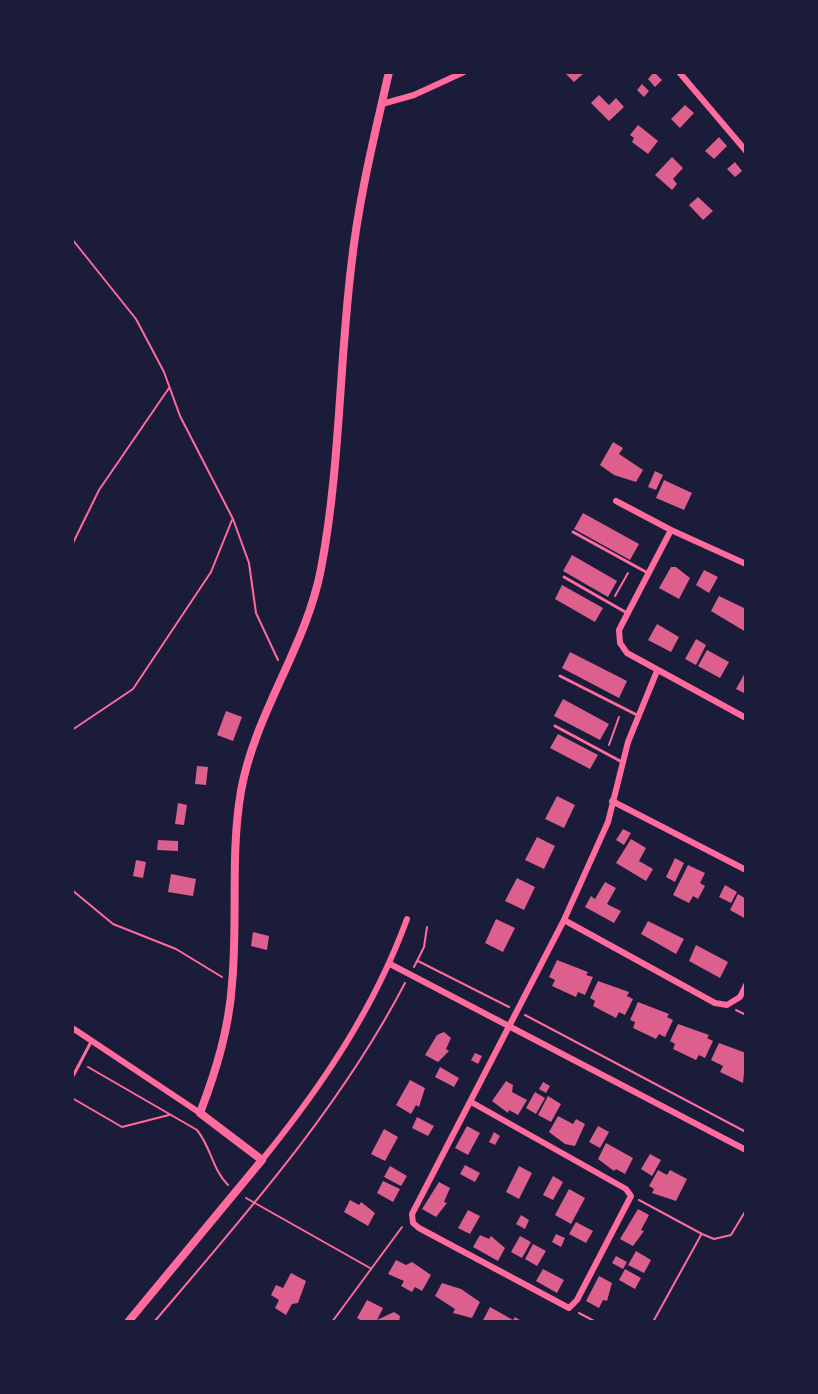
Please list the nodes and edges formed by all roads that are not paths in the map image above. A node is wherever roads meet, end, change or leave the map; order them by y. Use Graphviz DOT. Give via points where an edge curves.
graph roads {
  1 [pos="389,72"];
  2 [pos="464,72"];
  3 [pos="679,72"];
  4 [pos="382,104"];
  5 [pos="746,151"];
  6 [pos="616,501"];
  7 [pos="671,530"];
  8 [pos="573,532"];
  9 [pos="746,564"];
  10 [pos="649,574"];
  11 [pos="564,577"];
  12 [pos="628,614"];
  13 [pos="657,671"];
  14 [pos="560,676"];
  15 [pos="639,716"];
  16 [pos="746,718"];
  17 [pos="555,726"];
  18 [pos="623,762"];
  19 [pos="612,801"];
  20 [pos="746,870"];
  21 [pos="407,919"];
  22 [pos="564,920"];
  23 [pos="390,964"];
  24 [pos="746,985"];
  25 [pos="508,1024"];
  26 [pos="74,1029"];
  27 [pos="92,1040"];
  28 [pos="72,1078"];
  29 [pos="471,1102"];
  30 [pos="200,1113"];
  31 [pos="746,1150"];
  32 [pos="262,1160"];
  33 [pos="128,1322"];
  1 -- 4 [label="street"];
  2 -- 4 [label="street"];
  3 -- 5 [label="street"];
  4 -- 30 [label="street" via="351,268 326,536 310,609 253,743 242,788 232,984 223,1048"];
  6 -- 7 [label="street"];
  7 -- 9 [label="street"];
  7 -- 10 [label="street"];
  8 -- 10 [label="lane"];
  10 -- 12 [label="street"];
  11 -- 12 [label="lane"];
  12 -- 13 [label="street" via="619,630 620,643"];
  13 -- 15 [label="street"];
  13 -- 16 [label="street"];
  14 -- 15 [label="lane"];
  15 -- 18 [label="street"];
  17 -- 18 [label="lane"];
  18 -- 19 [label="street"];
  19 -- 20 [label="street"];
  19 -- 22 [label="street" via="608,822"];
  21 -- 23 [label="street"];
  22 -- 24 [label="street" via="715,1003 727,1005"];
  22 -- 25 [label="street"];
  23 -- 25 [label="street"];
  23 -- 32 [label="street" via="340,1056"];
  25 -- 29 [label="street"];
  25 -- 31 [label="street"];
  26 -- 27 [label="street"];
  27 -- 28 [label="lane"];
  27 -- 30 [label="street"];
  29 -- 29 [label="street" via="631,1196 569,1308 413,1223 412,1214"];
  30 -- 32 [label="street"];
  32 -- 33 [label="street"];
}
